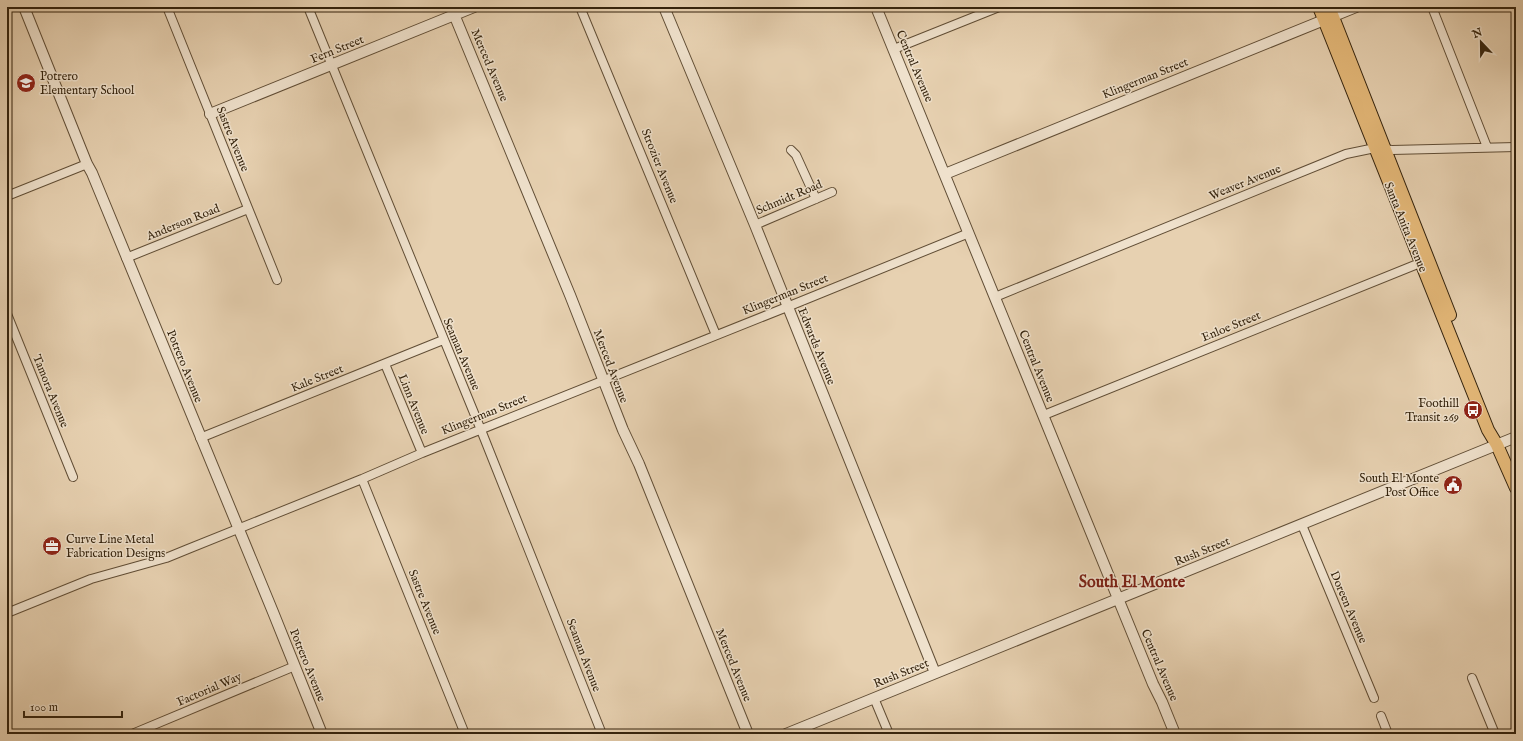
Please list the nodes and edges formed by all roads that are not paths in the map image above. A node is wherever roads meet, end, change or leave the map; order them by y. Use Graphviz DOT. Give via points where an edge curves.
graph roads {
  1 [pos="24,7"];
  2 [pos="167,7"];
  3 [pos="308,7"];
  4 [pos="474,7"];
  5 [pos="580,7"];
  6 [pos="664,7"];
  7 [pos="876,7"];
  8 [pos="999,7"];
  9 [pos="1319,7"];
  10 [pos="1356,7"];
  11 [pos="1432,7"];
  12 [pos="985,10"];
  13 [pos="453,11"];
  14 [pos="1328,14"];
  15 [pos="894,49"];
  16 [pos="331,65"];
  17 [pos="210,114"];
  18 [pos="1488,147"];
  19 [pos="1516,147"];
  20 [pos="1380,149"];
  21 [pos="791,150"];
  22 [pos="87,164"];
  23 [pos="945,174"];
  24 [pos="832,192"];
  25 [pos="7,196"];
  26 [pos="816,199"];
  27 [pos="248,209"];
  28 [pos="755,225"];
  29 [pos="969,233"];
  30 [pos="126,258"];
  31 [pos="1424,261"];
  32 [pos="277,280"];
  33 [pos="995,297"];
  34 [pos="787,307"];
  35 [pos="7,314"];
  36 [pos="716,335"];
  37 [pos="443,340"];
  38 [pos="385,364"];
  39 [pos="603,381"];
  40 [pos="1044,415"];
  41 [pos="481,430"];
  42 [pos="1516,437"];
  43 [pos="200,438"];
  44 [pos="1497,445"];
  45 [pos="422,453"];
  46 [pos="73,477"];
  47 [pos="362,479"];
  48 [pos="1516,488"];
  49 [pos="1302,525"];
  50 [pos="239,529"];
  51 [pos="1118,599"];
  52 [pos="7,613"];
  53 [pos="295,666"];
  54 [pos="935,674"];
  55 [pos="1472,678"];
  56 [pos="874,698"];
  57 [pos="1374,698"];
  58 [pos="1381,716"];
  59 [pos="132,734"];
  60 [pos="322,734"];
  61 [pos="465,734"];
  62 [pos="602,734"];
  63 [pos="748,734"];
  64 [pos="786,734"];
  65 [pos="889,734"];
  66 [pos="1175,734"];
  67 [pos="1388,734"];
  68 [pos="1495,734"];
  1 -- 22 [label="street, Potrero Avenue"];
  2 -- 17 [label="street, Sastre Avenue"];
  3 -- 16 [label="street, Seaman Avenue"];
  4 -- 13 [label="street, Fern Street"];
  5 -- 36 [label="street, Strozier Avenue"];
  6 -- 28 [label="street, Edwards Avenue"];
  7 -- 15 [label="street, Central Avenue"];
  8 -- 12 [label="street"];
  9 -- 14 [label="main road, Santa Anita Avenue"];
  10 -- 14 [label="street, Klingerman Street"];
  11 -- 18 [label="street"];
  12 -- 15 [label="street"];
  13 -- 16 [label="street, Fern Street"];
  13 -- 39 [label="street, Merced Avenue"];
  14 -- 20 [label="main road, Santa Anita Avenue"];
  14 -- 23 [label="street, Klingerman Street"];
  15 -- 23 [label="street, Central Avenue"];
  16 -- 17 [label="street, Fern Street"];
  16 -- 37 [label="street, Seaman Avenue"];
  17 -- 27 [label="street, Sastre Avenue"];
  18 -- 19 [label="street, Weaver Avenue"];
  18 -- 20 [label="street, Weaver Avenue"];
  20 -- 31 [label="main road, Santa Anita Avenue"];
  20 -- 33 [label="street, Weaver Avenue" via="1352,152 1323,163"];
  21 -- 26 [label="street" via="799,160"];
  22 -- 25 [label="street"];
  22 -- 30 [label="street, Potrero Avenue"];
  23 -- 29 [label="street, Central Avenue"];
  24 -- 26 [label="street, Schmidt Road"];
  26 -- 28 [label="street, Schmidt Road"];
  27 -- 30 [label="street, Anderson Road"];
  27 -- 32 [label="street, Sastre Avenue"];
  28 -- 34 [label="street, Edwards Avenue"];
  29 -- 33 [label="street, Central Avenue"];
  29 -- 34 [label="street, Klingerman Street"];
  30 -- 43 [label="street, Potrero Avenue"];
  31 -- 40 [label="street, Enloe Street"];
  31 -- 44 [label="main road, Santa Anita Avenue" via="1488,430"];
  33 -- 40 [label="street, Central Avenue"];
  34 -- 36 [label="street, Klingerman Street"];
  34 -- 54 [label="street, Edwards Avenue"];
  35 -- 46 [label="street, Tamora Avenue"];
  36 -- 39 [label="street, Klingerman Street"];
  37 -- 38 [label="street, Kale Street"];
  37 -- 41 [label="street, Seaman Avenue"];
  38 -- 43 [label="street, Kale Street"];
  38 -- 45 [label="street, Linn Avenue"];
  39 -- 41 [label="street, Klingerman Street"];
  39 -- 63 [label="street, Merced Avenue"];
  40 -- 51 [label="street, Central Avenue"];
  41 -- 45 [label="street, Klingerman Street"];
  41 -- 62 [label="street, Seaman Avenue"];
  42 -- 44 [label="street, Rush Street"];
  43 -- 50 [label="street, Potrero Avenue"];
  44 -- 48 [label="main road, Santa Anita Avenue"];
  44 -- 49 [label="street, Rush Street"];
  45 -- 47 [label="street, Klingerman Street"];
  47 -- 50 [label="street, Klingerman Street"];
  47 -- 61 [label="street, Sastre Avenue"];
  49 -- 51 [label="street, Rush Street"];
  49 -- 57 [label="street, Doreen Avenue"];
  50 -- 52 [label="street, Klingerman Street" via="166,558 91,580"];
  50 -- 53 [label="street, Potrero Avenue"];
  51 -- 54 [label="street, Rush Street"];
  51 -- 66 [label="street, Central Avenue"];
  53 -- 59 [label="street, Factorial Way"];
  53 -- 60 [label="street, Potrero Avenue"];
  54 -- 56 [label="street, Rush Street"];
  55 -- 68 [label="street"];
  56 -- 64 [label="street, Rush Street"];
  56 -- 65 [label="street"];
  58 -- 67 [label="street"];
}
